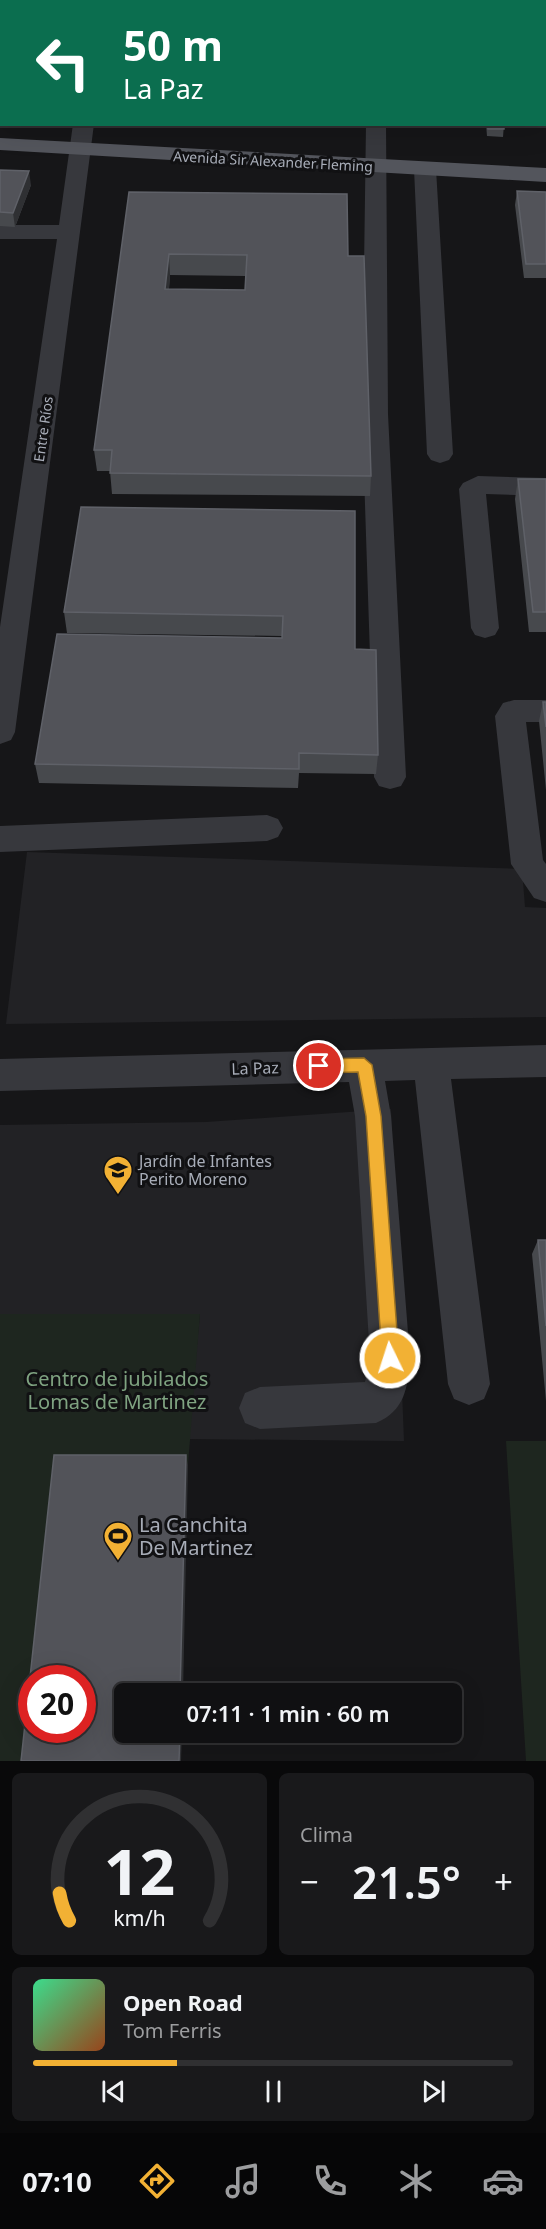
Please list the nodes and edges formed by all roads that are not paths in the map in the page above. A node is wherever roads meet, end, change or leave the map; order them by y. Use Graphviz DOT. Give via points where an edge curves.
graph roads {
  1 [pos="376,126"];
  2 [pos="82,137"];
  3 [pos="0,144"];
  4 [pos="378,167"];
  5 [pos="425,169"];
  6 [pos="546,175"];
  7 [pos="0,232"];
  8 [pos="69,232"];
  9 [pos="440,454"];
  10 [pos="546,487"];
  11 [pos="485,628"];
  12 [pos="7,635"];
  13 [pos="546,711"];
  14 [pos="0,732"];
  15 [pos="390,777"];
  16 [pos="267,828"];
  17 [pos="0,839"];
  18 [pos="546,888"];
  19 [pos="546,1061"];
  20 [pos="432,1063"];
  21 [pos="364,1065"];
  22 [pos="0,1075"];
  23 [pos="469,1384"];
  24 [pos="260,1408"];
  1 -- 4 [label="street"];
  2 -- 3 [label="main road, Avenida Sir Alexander Fleming"];
  2 -- 4 [label="main road, Avenida Sir Alexander Fleming"];
  2 -- 8 [label="street, Entre Ríos"];
  4 -- 5 [label="main road, Avenida Sir Alexander Fleming"];
  4 -- 15 [label="street" via="375,414"];
  5 -- 6 [label="main road, Avenida Sir Alexander Fleming"];
  5 -- 9 [label="street"];
  7 -- 8 [label="street"];
  8 -- 12 [label="street, Entre Ríos"];
  10 -- 11 [label="street" via="478,485 472,489"];
  12 -- 14 [label="street, Entre Ríos"];
  13 -- 18 [label="street" via="514,711 510,716 527,864"];
  16 -- 17 [label="street"];
  19 -- 20 [label="street, La Paz"];
  20 -- 21 [label="street, La Paz"];
  20 -- 23 [label="street" via="436,1129"];
  21 -- 22 [label="street, La Paz"];
  21 -- 24 [label="street" via="374,1116 390,1358 388,1384 376,1402"];
}
